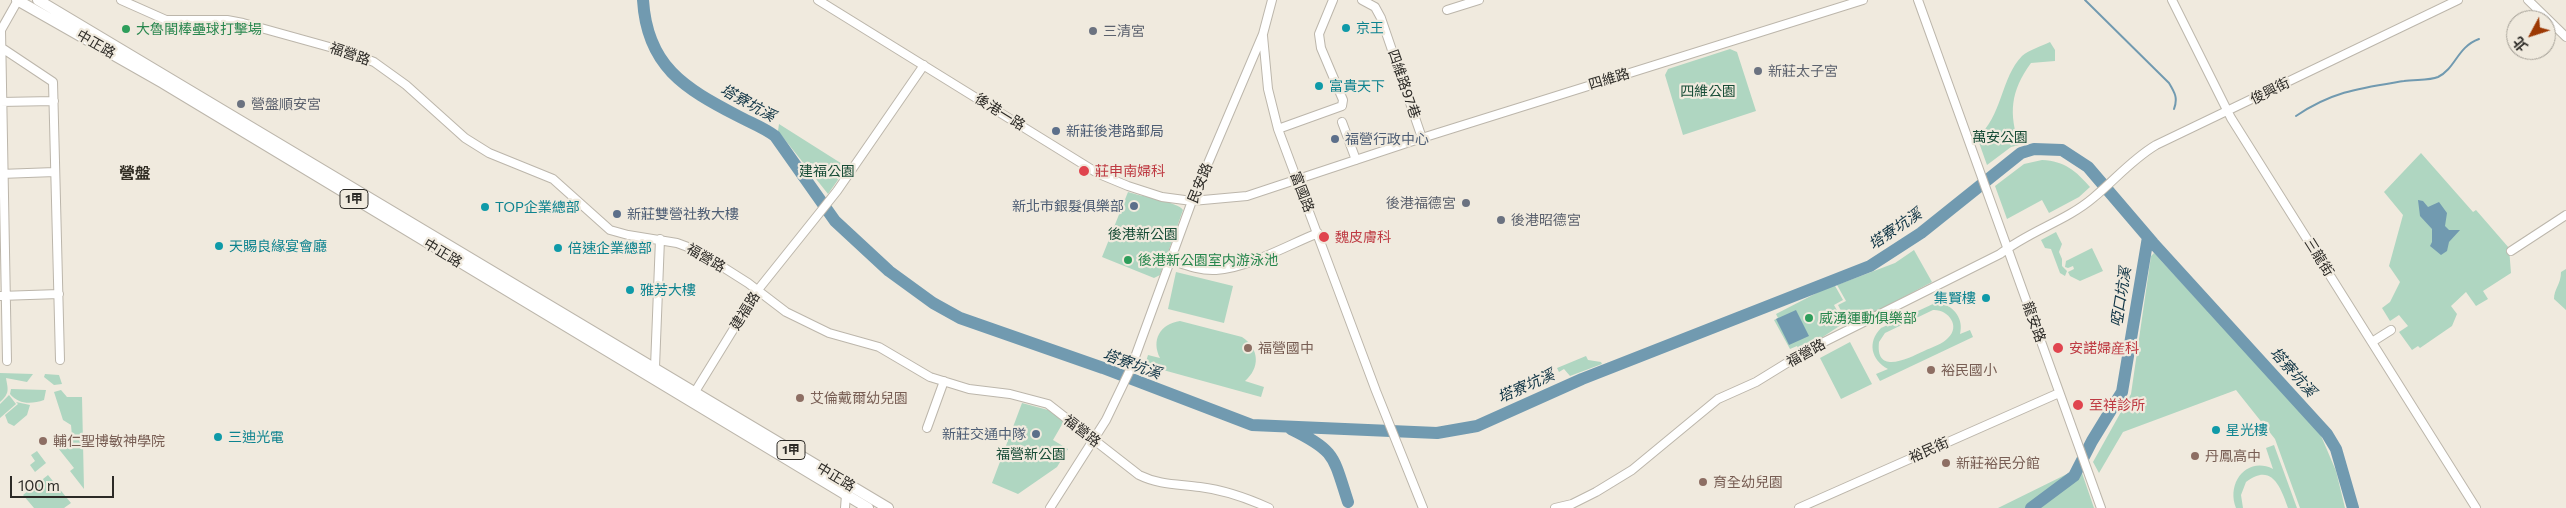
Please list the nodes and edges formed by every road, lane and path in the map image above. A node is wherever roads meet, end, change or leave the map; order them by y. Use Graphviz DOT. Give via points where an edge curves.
graph roads {
  1 [pos="18,0"];
  2 [pos="38,0"];
  3 [pos="121,0"];
  4 [pos="818,0"];
  5 [pos="1272,0"];
  6 [pos="1333,0"];
  7 [pos="1362,0"];
  8 [pos="1479,0"];
  9 [pos="1863,0"];
  10 [pos="1918,0"];
  11 [pos="2172,0"];
  12 [pos="2458,0"];
  13 [pos="2528,0"];
  14 [pos="1447,10"];
  15 [pos="1262,34"];
  16 [pos="2566,37"];
  17 [pos="2,48"];
  18 [pos="924,65"];
  19 [pos="54,101"];
  20 [pos="1,102"];
  21 [pos="2228,112"];
  22 [pos="1342,122"];
  23 [pos="1278,129"];
  24 [pos="1422,138"];
  25 [pos="1356,160"];
  26 [pos="56,172"];
  27 [pos="2,174"];
  28 [pos="1298,180"];
  29 [pos="2093,198"];
  30 [pos="1192,201"];
  31 [pos="2566,215"];
  32 [pos="1318,233"];
  33 [pos="660,239"];
  34 [pos="2008,248"];
  35 [pos="2511,251"];
  36 [pos="1170,260"];
  37 [pos="757,291"];
  38 [pos="59,294"];
  39 [pos="3,296"];
  40 [pos="2391,330"];
  41 [pos="2372,342"];
  42 [pos="60,360"];
  43 [pos="8,361"];
  44 [pos="655,367"];
  45 [pos="944,381"];
  46 [pos="694,392"];
  47 [pos="2059,393"];
  48 [pos="689,402"];
  49 [pos="926,428"];
  50 [pos="1094,440"];
  51 [pos="846,495"];
  52 [pos="845,508"];
  53 [pos="868,508"];
  54 [pos="888,508"];
  55 [pos="1050,508"];
  56 [pos="1270,508"];
  57 [pos="1423,508"];
  58 [pos="1555,508"];
  59 [pos="1799,508"];
  60 [pos="2101,508"];
  61 [pos="2476,508"];
  1 -- 17 [label="street" via="1,30"];
  1 -- 48 [label="main road, 中正路 / 1甲" via="154,78"];
  2 -- 44 [label="main road, 中正路 / 1甲"];
  3 -- 33 [label="street, 福營路" via="166,20 243,23 374,62 482,149 554,179 610,230"];
  4 -- 18 [label="street, 後港一路"];
  5 -- 15 [label="street, 民安路"];
  6 -- 23 [label="street" via="1318,34 1343,100 1340,107"];
  7 -- 24 [label="street, 四維路97巷" via="1377,10"];
  8 -- 14 [label="street"];
  9 -- 24 [label="street, 四維路"];
  10 -- 34 [label="street, 龍安路"];
  11 -- 21 [label="street, 三龍街"];
  12 -- 21 [label="street, 俊興街"];
  13 -- 16 [label="street"];
  15 -- 23 [label="street, 富國路" via="1268,89"];
  15 -- 30 [label="street, 民安路"];
  17 -- 19 [label="street" via="53,82"];
  17 -- 20 [label="street"];
  18 -- 30 [label="street, 後港一路" via="1099,174 1162,197"];
  18 -- 37 [label="street, 建福路" via="834,195"];
  19 -- 20 [label="street"];
  19 -- 26 [label="street"];
  20 -- 27 [label="street"];
  21 -- 29 [label="street, 俊興街" via="2141,154"];
  21 -- 41 [label="street, 三龍街"];
  22 -- 25 [label="street"];
  23 -- 28 [label="street, 富國路"];
  24 -- 25 [label="street, 四維路"];
  25 -- 28 [label="street, 四維路"];
  26 -- 27 [label="street"];
  26 -- 38 [label="street"];
  27 -- 39 [label="street"];
  28 -- 30 [label="street, 四維路" via="1238,198"];
  28 -- 32 [label="street, 富國路"];
  29 -- 34 [label="street, 福營路"];
  30 -- 36 [label="street, 民安路"];
  31 -- 35 [label="street"];
  32 -- 36 [label="street" via="1249,261 1215,270 1193,268"];
  32 -- 57 [label="street, 富國路" via="1380,403"];
  33 -- 37 [label="street, 福營路" via="696,250"];
  33 -- 44 [label="street"];
  34 -- 47 [label="street, 龍安路"];
  34 -- 58 [label="street, 福營路" via="1718,399 1632,470 1572,504"];
  36 -- 50 [label="street, 民安路" via="1131,368"];
  37 -- 45 [label="street, 福營路" via="808,324 879,347 910,367"];
  37 -- 46 [label="street, 建福路"];
  38 -- 39 [label="street"];
  38 -- 42 [label="street"];
  39 -- 43 [label="street"];
  40 -- 41 [label="street"];
  41 -- 61 [label="street, 三龍街"];
  44 -- 46 [label="main road, 中正路 / 1甲"];
  45 -- 49 [label="street"];
  45 -- 50 [label="street, 福營路" via="1048,404"];
  46 -- 48 [label="street, 建福路"];
  46 -- 54 [label="main road, 中正路 / 1甲"];
  47 -- 59 [label="street, 裕民街"];
  47 -- 60 [label="street, 龍安路"];
  48 -- 51 [label="main road, 中正路 / 1甲"];
  50 -- 55 [label="street"];
  50 -- 56 [label="street, 福營路" via="1150,481 1200,487 1246,498"];
  51 -- 52 [label="street"];
  51 -- 53 [label="main road, 中正路 / 1甲"];
}
